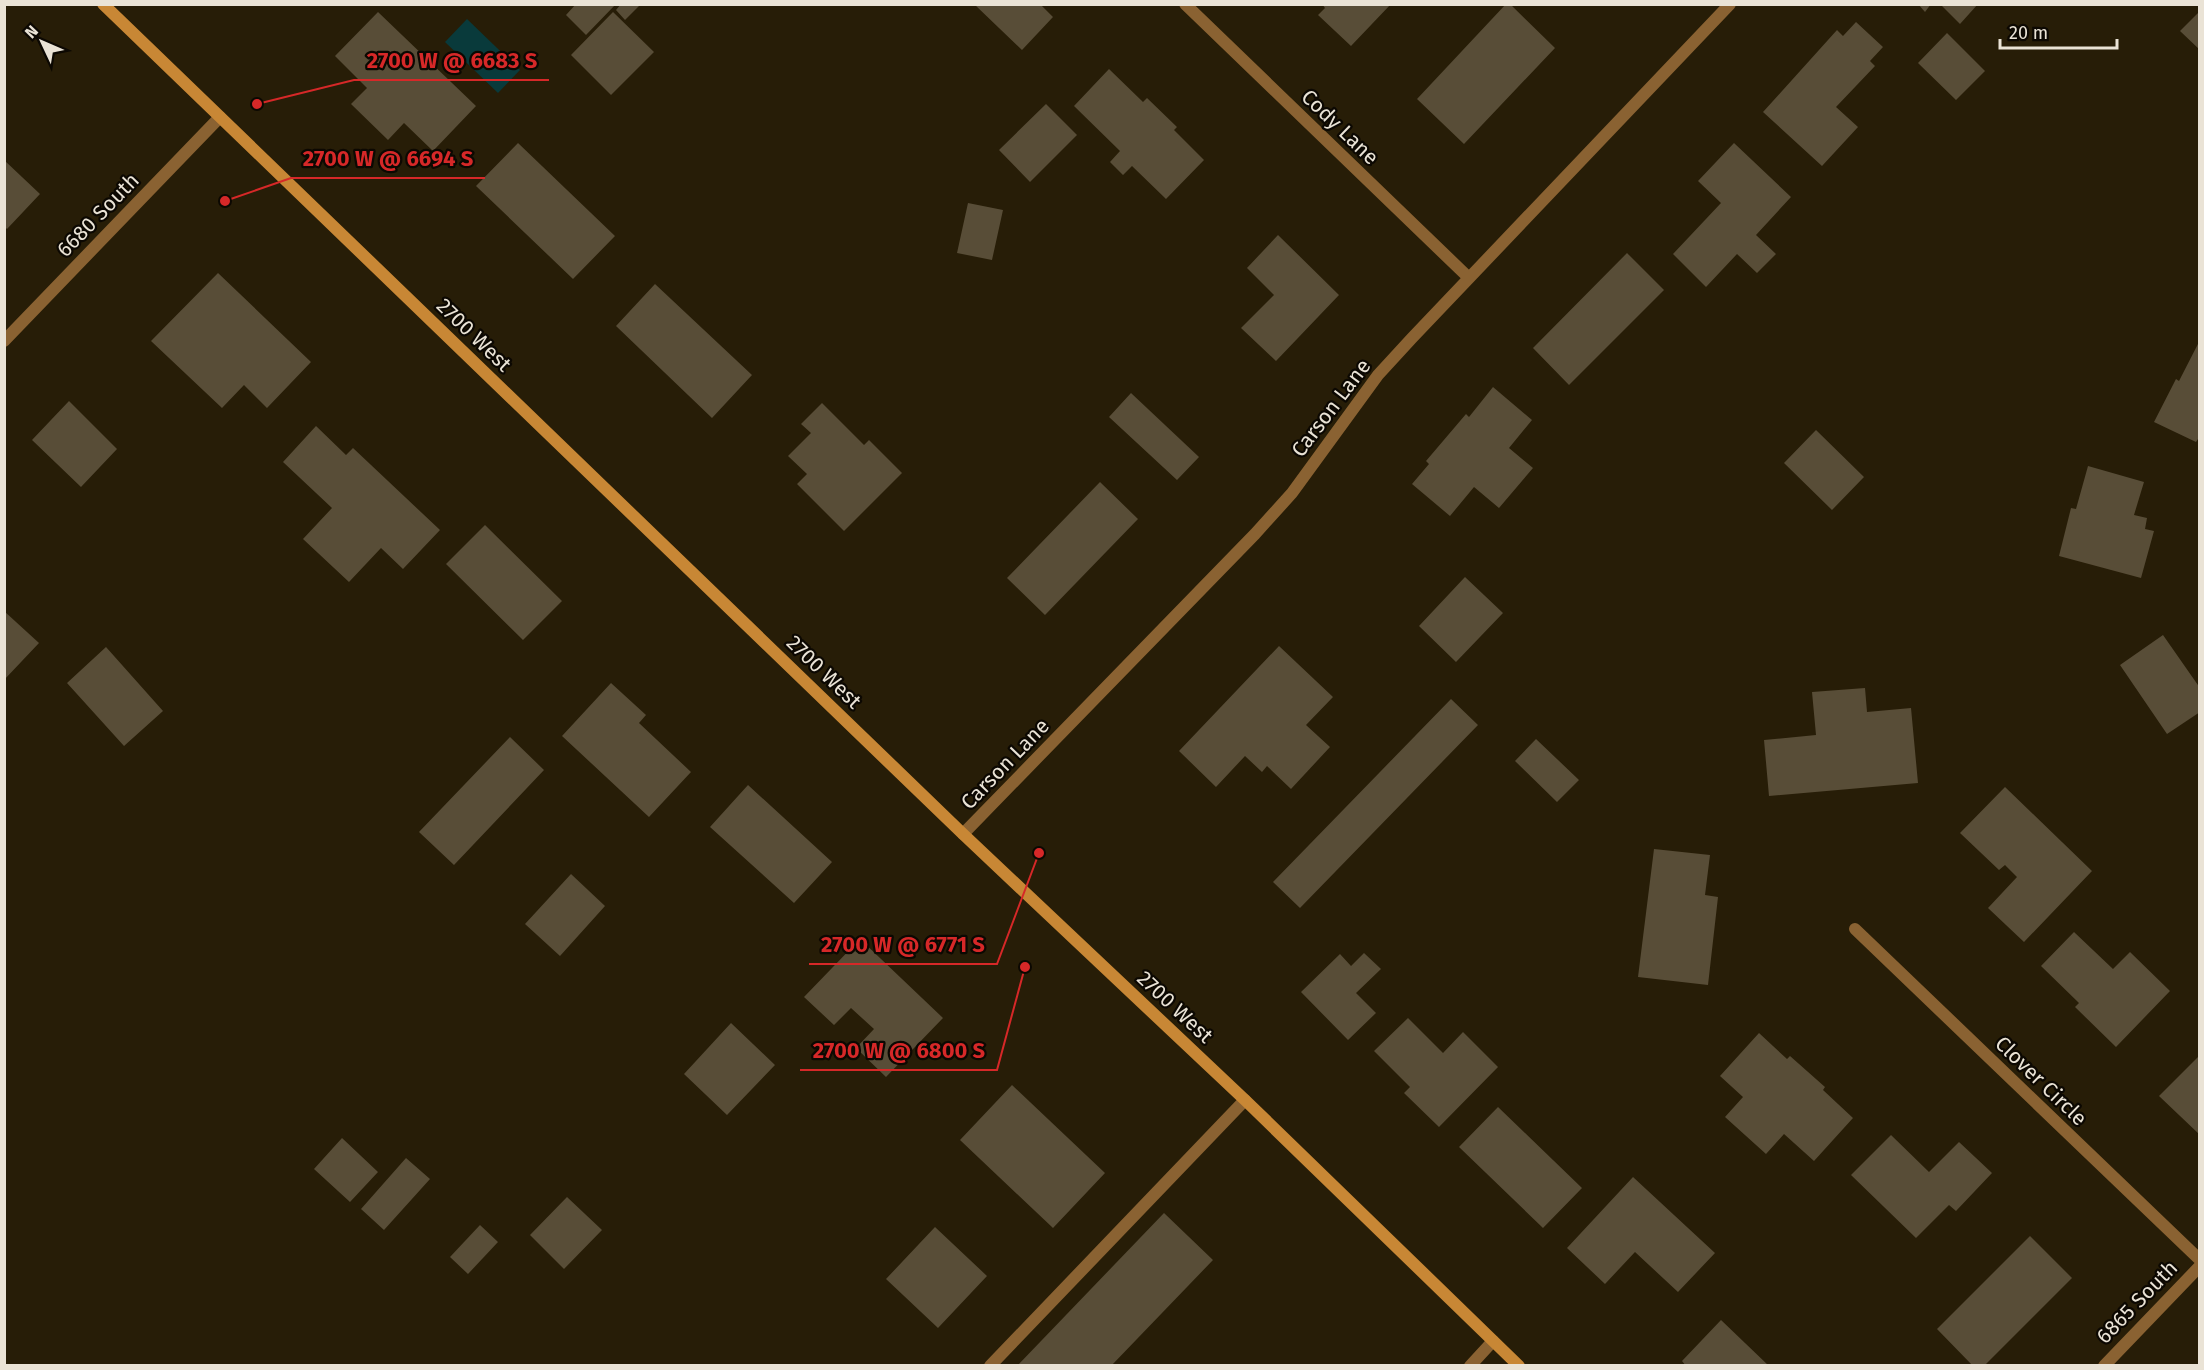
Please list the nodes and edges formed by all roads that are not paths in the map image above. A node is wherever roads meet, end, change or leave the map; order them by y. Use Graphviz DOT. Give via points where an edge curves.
graph roads {
  1 [pos="104,4"];
  2 [pos="1185,4"];
  3 [pos="1730,4"];
  4 [pos="220,117"];
  5 [pos="1468,277"];
  6 [pos="4,341"];
  7 [pos="963,834"];
  8 [pos="1855,929"];
  9 [pos="1245,1100"];
  10 [pos="2199,1260"];
  11 [pos="2199,1266"];
  12 [pos="1493,1341"];
  13 [pos="990,1365"];
  14 [pos="1470,1365"];
  15 [pos="1519,1365"];
  16 [pos="2103,1365"];
  1 -- 4 [label="main road, 2700 West"];
  2 -- 5 [label="street, Cody Lane"];
  3 -- 5 [label="street, Carson Lane"];
  4 -- 6 [label="street, 6680 South"];
  4 -- 7 [label="main road, 2700 West"];
  5 -- 7 [label="street, Carson Lane" via="1378,375 1292,493 1255,534"];
  7 -- 9 [label="main road, 2700 West"];
  8 -- 10 [label="street, Clover Circle"];
  9 -- 12 [label="main road, 2700 West"];
  9 -- 13 [label="street"];
  11 -- 16 [label="street, 6865 South"];
  12 -- 14 [label="street"];
  12 -- 15 [label="main road, 2700 West"];
}
